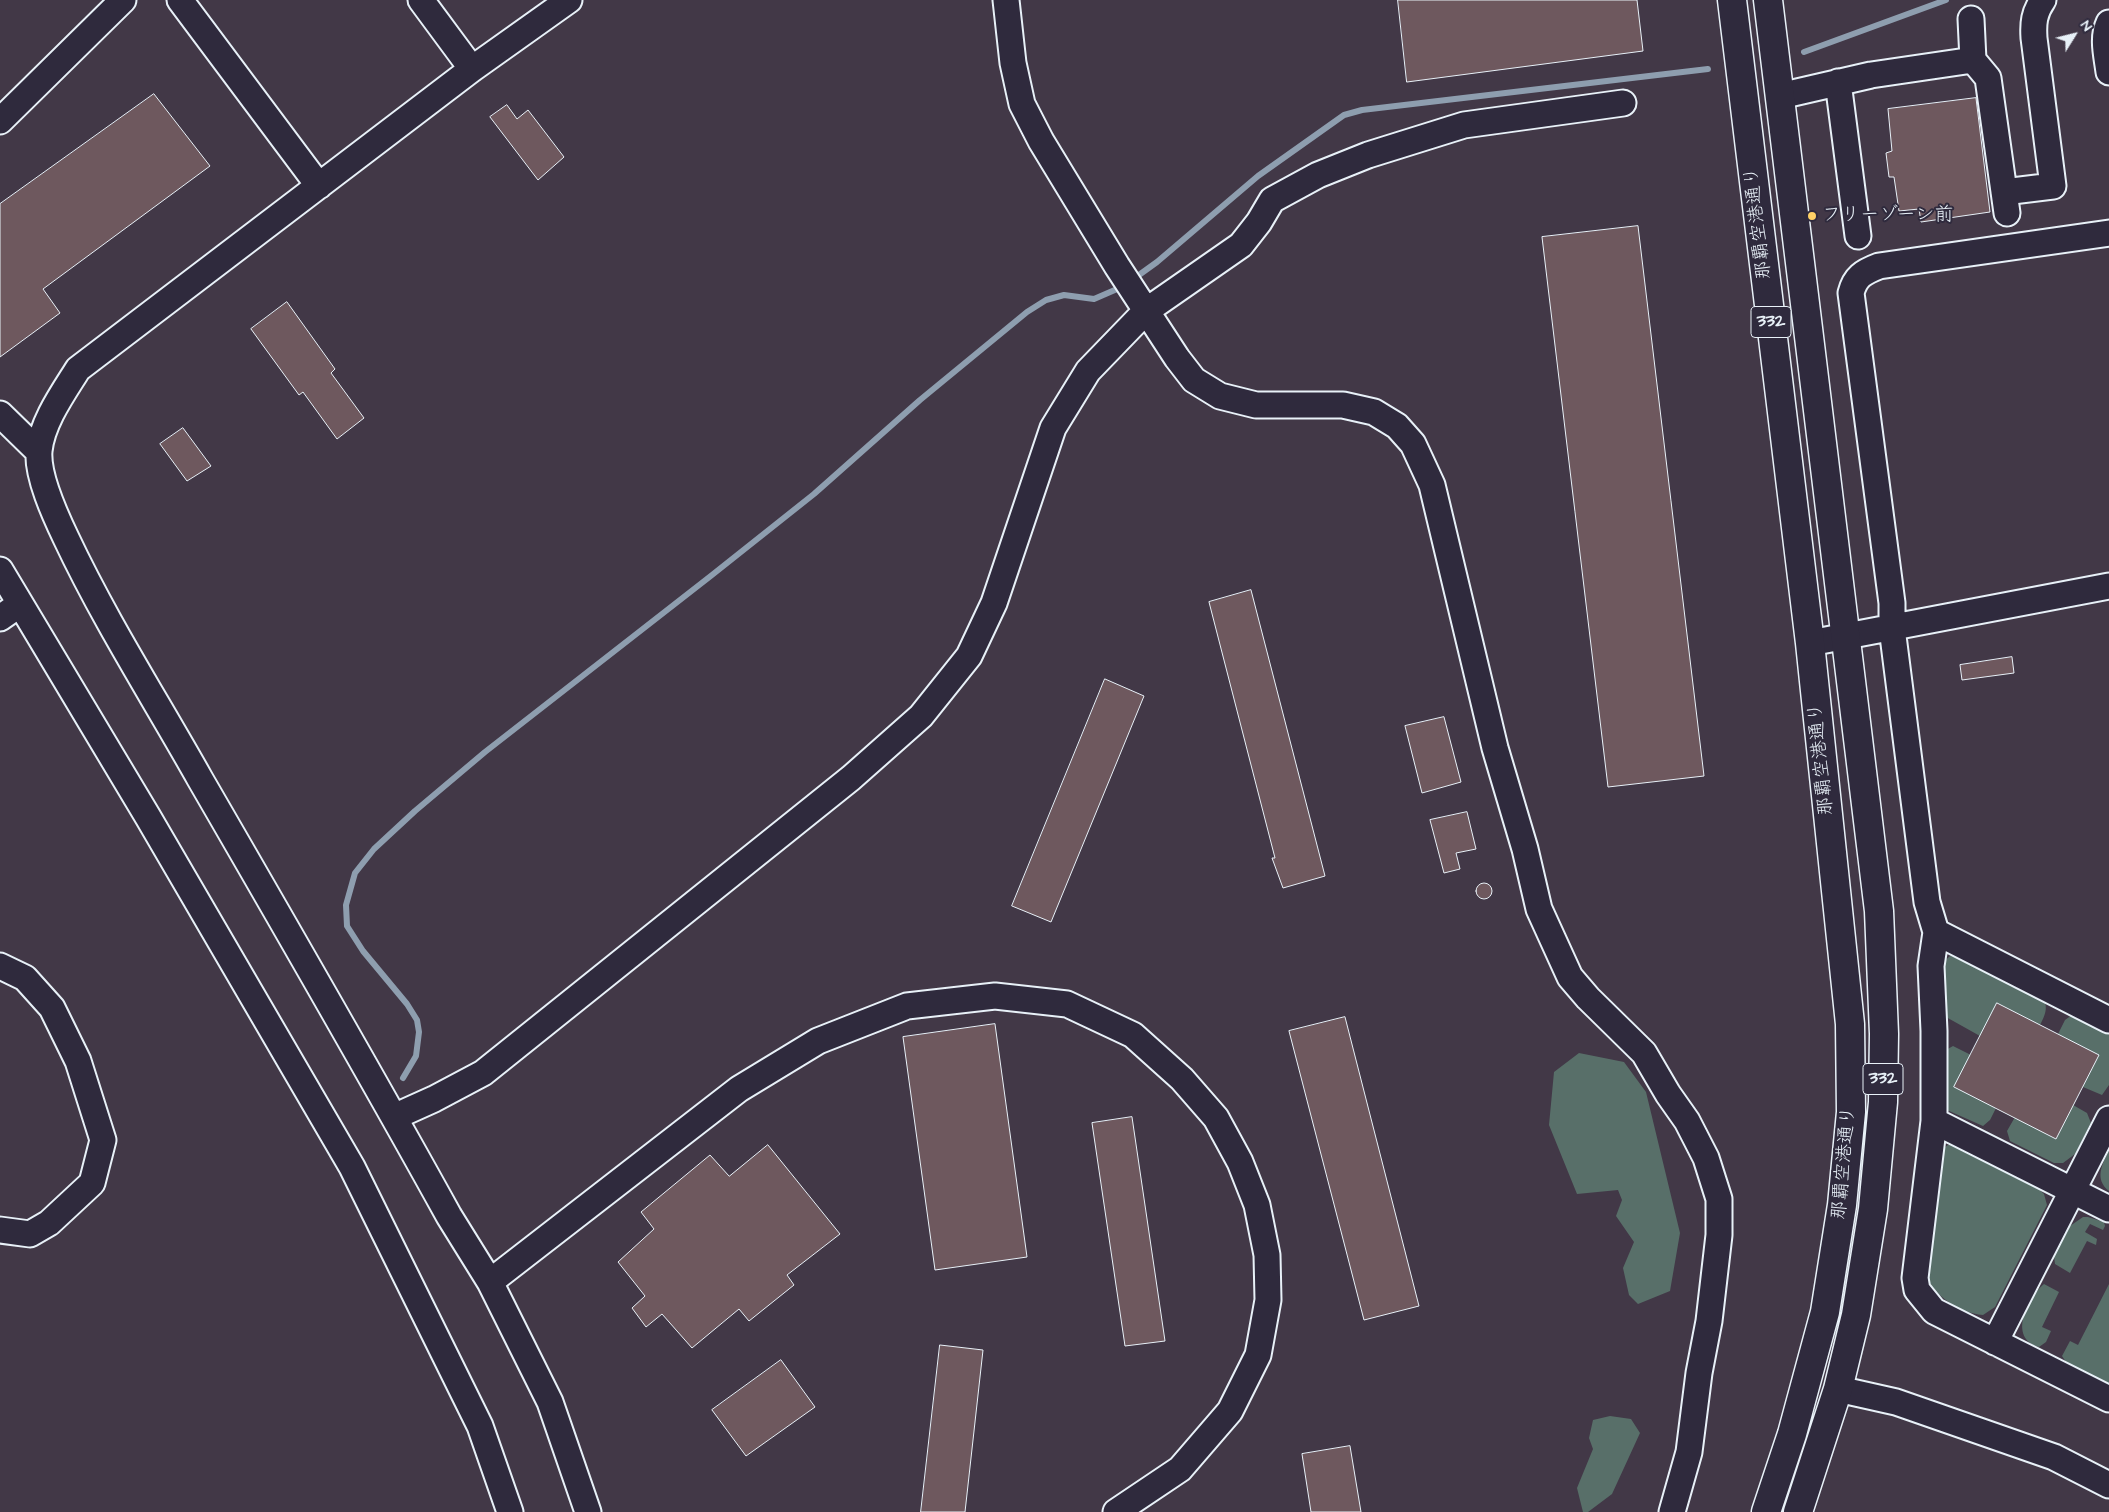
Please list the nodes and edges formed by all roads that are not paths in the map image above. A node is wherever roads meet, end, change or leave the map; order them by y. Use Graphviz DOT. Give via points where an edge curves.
graph roads {
  1 [pos="123,0"];
  2 [pos="180,0"];
  3 [pos="421,0"];
  4 [pos="569,0"];
  5 [pos="1006,0"];
  6 [pos="1732,0"];
  7 [pos="1768,0"];
  8 [pos="2043,0"];
  9 [pos="1971,19"];
  10 [pos="2109,23"];
  11 [pos="1974,60"];
  12 [pos="472,69"];
  13 [pos="2109,72"];
  14 [pos="1838,82"];
  15 [pos="1780,96"];
  16 [pos="1623,102"];
  17 [pos="0,121"];
  18 [pos="319,186"];
  19 [pos="2109,233"];
  20 [pos="1858,236"];
  21 [pos="1146,311"];
  22 [pos="0,414"];
  23 [pos="39,452"];
  24 [pos="0,570"];
  25 [pos="2109,586"];
  26 [pos="20,604"];
  27 [pos="0,618"];
  28 [pos="1892,628"];
  29 [pos="1845,637"];
  30 [pos="1810,643"];
  31 [pos="1936,932"];
  32 [pos="0,966"];
  33 [pos="2109,1020"];
  34 [pos="394,1117"];
  35 [pos="2109,1119"];
  36 [pos="1934,1121"];
  37 [pos="2073,1190"];
  38 [pos="2109,1209"];
  39 [pos="0,1230"];
  40 [pos="490,1282"];
  41 [pos="1995,1342"];
  42 [pos="1838,1389"];
  43 [pos="2109,1399"];
  44 [pos="2109,1485"];
  45 [pos="510,1512"];
  46 [pos="588,1512"];
  47 [pos="1116,1512"];
  48 [pos="1672,1512"];
  49 [pos="1766,1512"];
  50 [pos="1798,1512"];
  1 -- 17 [label="lane"];
  2 -- 18 [label="lane"];
  3 -- 12 [label="lane"];
  4 -- 12 [label="lane"];
  5 -- 21 [label="lane" via="1013,63 1022,104 1041,141"];
  6 -- 30 [label="highway, 那覇空港通り / 332"];
  7 -- 15 [label="highway, 那覇空港通り / 332"];
  8 -- 11 [label="lane" via="2036,11 2033,31 2053,186 2005,202 1988,78"];
  9 -- 11 [label="lane"];
  10 -- 13 [label="lane" via="2105,45"];
  11 -- 14 [label="lane" via="1871,74"];
  12 -- 18 [label="lane"];
  14 -- 15 [label="lane"];
  14 -- 20 [label="lane"];
  15 -- 29 [label="highway, 那覇空港通り / 332"];
  16 -- 21 [label="lane" via="1464,125 1368,154 1318,175 1272,200 1241,245"];
  18 -- 23 [label="lane" via="78,368 49,416"];
  19 -- 28 [label="lane" via="1878,266 1858,276 1851,293 1892,603"];
  21 -- 34 [label="lane" via="1088,371 1053,428 994,603 969,656 921,716 851,778 483,1073"];
  21 -- 48 [label="lane" via="1194,380 1220,396 1256,405 1343,405 1374,412 1396,426 1413,444 1432,485 1495,748 1539,909 1570,977 1644,1053 1687,1121 1706,1158 1719,1199 1719,1235 1709,1322 1689,1452"];
  22 -- 23 [label="lane"];
  23 -- 34 [label="lane" via="50,504 80,568"];
  24 -- 26 [label="lane"];
  25 -- 28 [label="lane"];
  26 -- 27 [label="lane"];
  26 -- 45 [label="lane" via="352,1167 480,1426"];
  28 -- 29 [label="lane"];
  28 -- 31 [label="lane" via="1927,902"];
  29 -- 30 [label="lane"];
  29 -- 42 [label="highway, 那覇空港通り / 332" via="1878,911 1884,1034 1883,1102 1873,1210 1856,1315"];
  30 -- 49 [label="highway, 那覇空港通り / 332" via="1850,1024 1851,1112 1842,1205 1825,1312 1792,1434"];
  31 -- 33 [label="lane"];
  31 -- 36 [label="lane" via="1931,966"];
  32 -- 39 [label="lane" via="25,978 52,1008 78,1061 102,1140 92,1183 49,1223 30,1234"];
  34 -- 40 [label="lane"];
  35 -- 37 [label="lane"];
  36 -- 37 [label="lane"];
  36 -- 41 [label="lane" via="1915,1278 1918,1290 1934,1311"];
  37 -- 38 [label="lane"];
  37 -- 41 [label="lane"];
  40 -- 46 [label="lane" via="550,1402"];
  40 -- 47 [label="lane" via="739,1090 818,1041 908,1006 995,996 1067,1004 1133,1035 1182,1079 1216,1118 1240,1162 1257,1205 1267,1255 1268,1300 1258,1355 1230,1411 1180,1469"];
  41 -- 43 [label="lane"];
  42 -- 44 [label="lane" via="1896,1402 2054,1456"];
  42 -- 50 [label="highway, 那覇空港通り / 332"];
}
